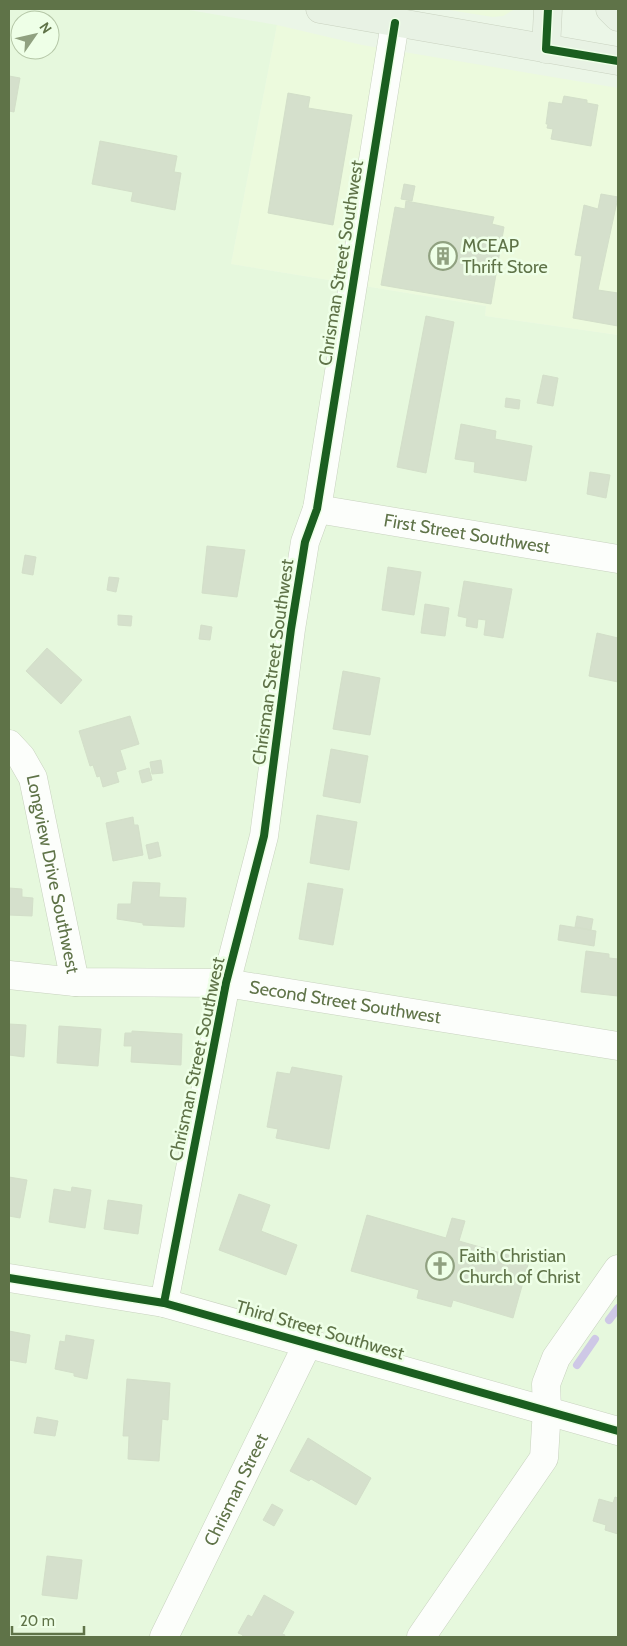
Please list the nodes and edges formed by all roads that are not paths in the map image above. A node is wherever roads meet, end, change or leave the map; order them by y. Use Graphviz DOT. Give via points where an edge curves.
graph roads {
  1 [pos="320,9"];
  2 [pos="548,9"];
  3 [pos="610,9"];
  4 [pos="618,17"];
  5 [pos="395,24"];
  6 [pos="546,49"];
  7 [pos="618,61"];
  8 [pos="317,509"];
  9 [pos="618,559"];
  10 [pos="9,744"];
  11 [pos="9,975"];
  12 [pos="75,982"];
  13 [pos="226,983"];
  14 [pos="618,1046"];
  15 [pos="618,1269"];
  16 [pos="9,1278"];
  17 [pos="164,1303"];
  18 [pos="308,1343"];
  19 [pos="547,1410"];
  20 [pos="618,1431"];
  21 [pos="164,1637"];
  22 [pos="420,1637"];
  1 -- 5 [label="main road"];
  2 -- 6 [label="main road"];
  3 -- 4 [label="main road"];
  5 -- 6 [label="main road"];
  5 -- 8 [label="street, Chrisman Street Southwest"];
  6 -- 7 [label="main road"];
  8 -- 9 [label="street, First Street Southwest"];
  8 -- 13 [label="street, Chrisman Street Southwest" via="305,542 264,836"];
  10 -- 12 [label="street, Longview Drive Southwest" via="33,778"];
  11 -- 12 [label="street, Second Street Southwest"];
  12 -- 13 [label="street, Second Street Southwest"];
  13 -- 14 [label="street, Second Street Southwest"];
  13 -- 17 [label="street, Chrisman Street Southwest"];
  15 -- 19 [label="street" via="556,1358 546,1384"];
  16 -- 17 [label="street, Third Street Southwest"];
  17 -- 18 [label="street, Third Street Southwest"];
  18 -- 19 [label="street, Third Street Southwest"];
  18 -- 21 [label="street, Chrisman Street"];
  19 -- 20 [label="street, Third Street Southwest"];
  19 -- 22 [label="street" via="544,1458"];
}
